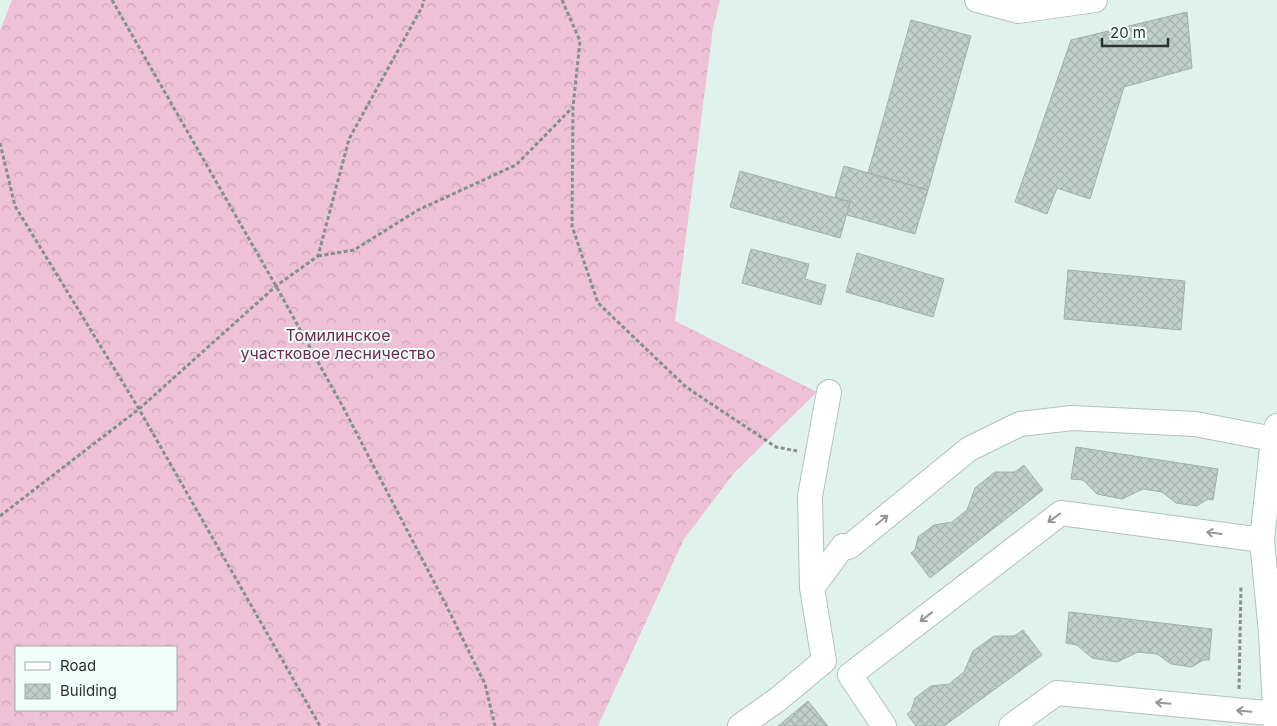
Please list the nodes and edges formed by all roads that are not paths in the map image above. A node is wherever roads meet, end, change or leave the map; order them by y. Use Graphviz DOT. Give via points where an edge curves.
graph roads {
  1 [pos="977,0"];
  2 [pos="1095,0"];
  3 [pos="829,392"];
  4 [pos="1275,432"];
  5 [pos="1262,540"];
  6 [pos="812,588"];
  7 [pos="1210,717"];
  8 [pos="1276,718"];
  9 [pos="740,726"];
  10 [pos="884,726"];
  11 [pos="1011,726"];
  1 -- 2 [label="street" via="1018,11"];
  3 -- 6 [label="street" via="810,496"];
  4 -- 5 [label="street"];
  6 -- 4 [label="street, one-way" via="843,546 849,548 969,449 1020,424 1072,418"];
  5 -- 8 [label="street"];
  5 -- 10 [label="street, one-way" via="1060,513 850,675"];
  6 -- 9 [label="street" via="824,661"];
  8 -- 7 [label="street, one-way"];
  7 -- 11 [label="street, one-way" via="1057,693"];
}
